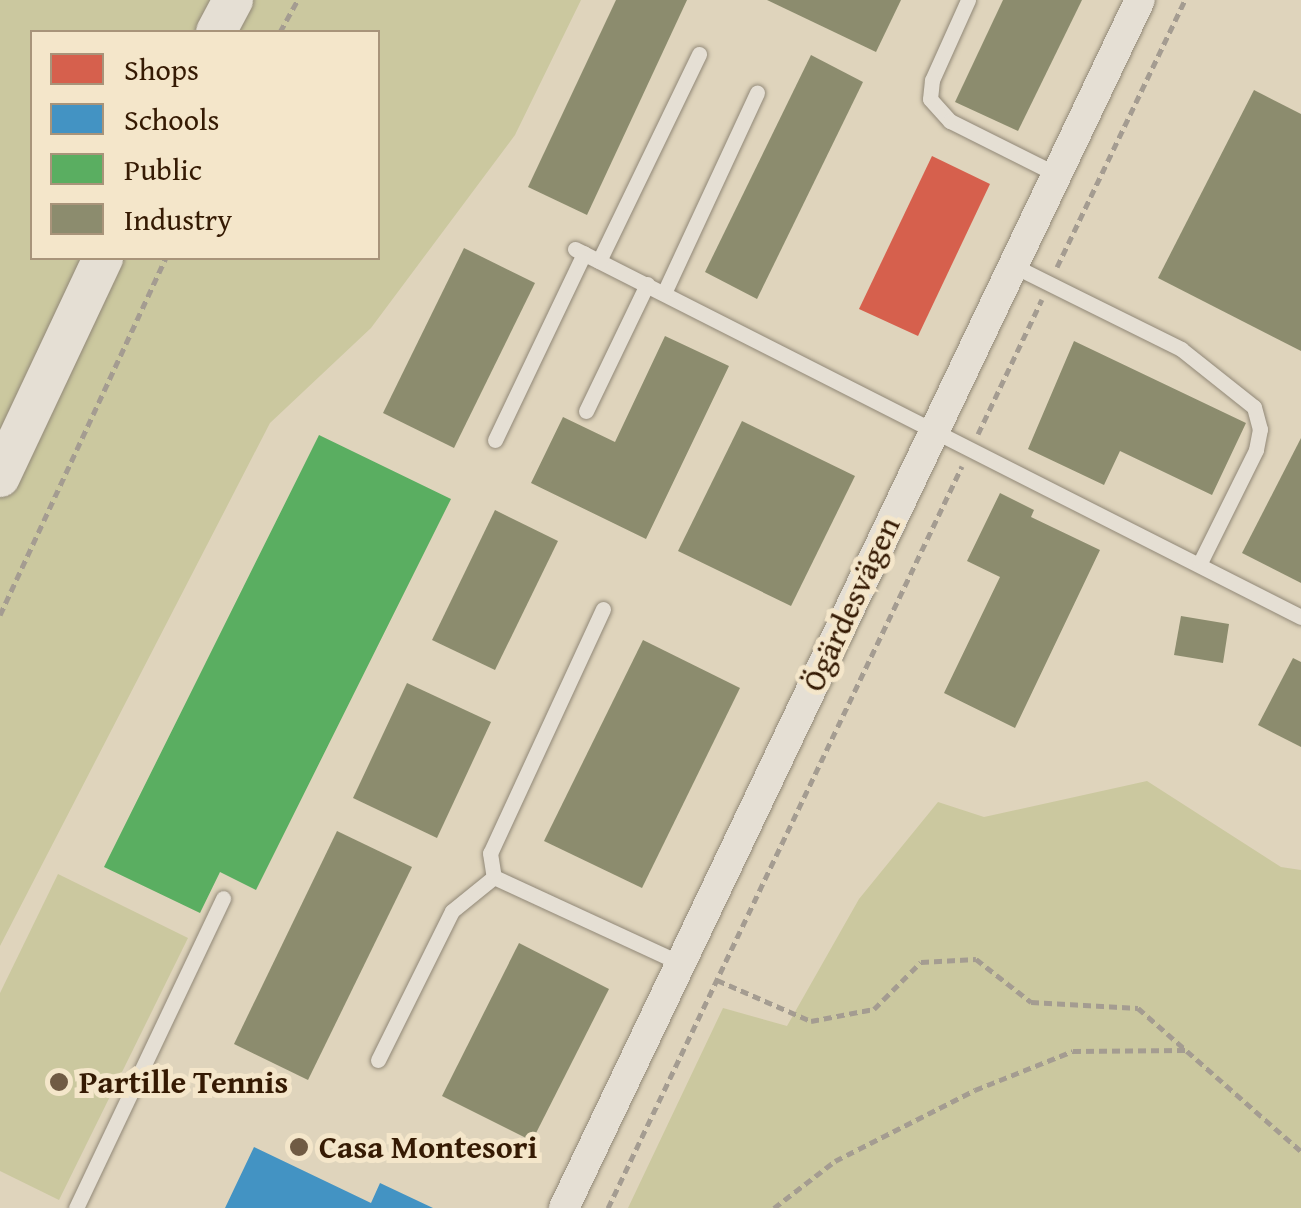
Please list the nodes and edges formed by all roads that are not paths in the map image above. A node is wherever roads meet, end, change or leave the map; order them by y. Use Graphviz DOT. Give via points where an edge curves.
graph roads {
  1 [pos="233,0"];
  2 [pos="968,0"];
  3 [pos="1140,0"];
  4 [pos="217,30"];
  5 [pos="698,54"];
  6 [pos="757,93"];
  7 [pos="1058,176"];
  8 [pos="586,254"];
  9 [pos="102,260"];
  10 [pos="1012,264"];
  11 [pos="647,284"];
  12 [pos="664,293"];
  13 [pos="586,411"];
  14 [pos="935,428"];
  15 [pos="495,440"];
  16 [pos="0,477"];
  17 [pos="1200,565"];
  18 [pos="603,609"];
  19 [pos="1301,617"];
  20 [pos="494,877"];
  21 [pos="223,898"];
  22 [pos="680,963"];
  23 [pos="378,1060"];
  24 [pos="76,1208"];
  25 [pos="564,1208"];
  1 -- 4 [label="main road"];
  2 -- 7 [label="lane" via="930,99 950,122"];
  3 -- 7 [label="street, Ögärdesvägen"];
  5 -- 8 [label="lane"];
  6 -- 12 [label="lane"];
  7 -- 10 [label="street, Ögärdesvägen"];
  8 -- 11 [label="lane"];
  8 -- 15 [label="lane"];
  9 -- 16 [label="main road"];
  10 -- 14 [label="street, Ögärdesvägen"];
  10 -- 17 [label="lane" via="1182,348 1254,407 1256,450"];
  11 -- 12 [label="lane"];
  11 -- 13 [label="lane"];
  12 -- 14 [label="lane"];
  14 -- 17 [label="lane"];
  14 -- 22 [label="street, Ögärdesvägen"];
  17 -- 19 [label="lane"];
  18 -- 20 [label="lane" via="490,853"];
  20 -- 22 [label="lane"];
  20 -- 23 [label="lane" via="452,911"];
  21 -- 24 [label="lane"];
  22 -- 25 [label="street, Ögärdesvägen"];
}
